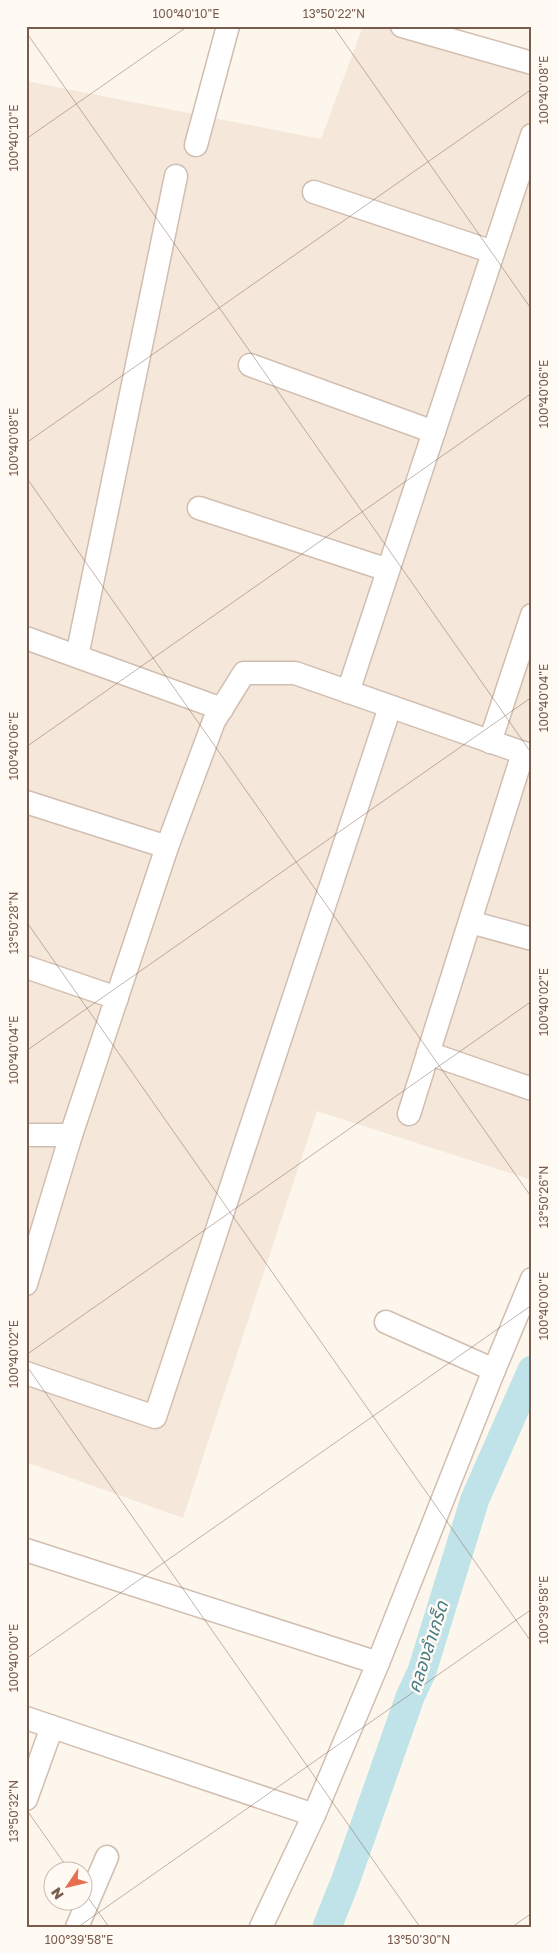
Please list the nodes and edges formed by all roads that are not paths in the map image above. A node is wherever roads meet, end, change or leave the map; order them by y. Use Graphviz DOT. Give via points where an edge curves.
graph roads {
  1 [pos="228,26"];
  2 [pos="402,26"];
  3 [pos="532,63"];
  4 [pos="532,135"];
  5 [pos="196,145"];
  6 [pos="176,176"];
  7 [pos="314,192"];
  8 [pos="493,252"];
  9 [pos="250,365"];
  10 [pos="434,432"];
  11 [pos="199,508"];
  12 [pos="388,570"];
  13 [pos="532,615"];
  14 [pos="26,638"];
  15 [pos="77,656"];
  16 [pos="348,692"];
  17 [pos="390,707"];
  18 [pos="222,710"];
  19 [pos="490,742"];
  20 [pos="528,755"];
  21 [pos="26,802"];
  22 [pos="167,847"];
  23 [pos="470,922"];
  24 [pos="532,939"];
  25 [pos="26,967"];
  26 [pos="117,998"];
  27 [pos="428,1053"];
  28 [pos="532,1089"];
  29 [pos="409,1114"];
  30 [pos="26,1135"];
  31 [pos="71,1135"];
  32 [pos="532,1279"];
  33 [pos="26,1284"];
  34 [pos="386,1322"];
  35 [pos="494,1370"];
  36 [pos="26,1373"];
  37 [pos="26,1550"];
  38 [pos="378,1663"];
  39 [pos="26,1718"];
  40 [pos="52,1727"];
  41 [pos="26,1798"];
  42 [pos="314,1815"];
  43 [pos="107,1857"];
  44 [pos="77,1927"];
  45 [pos="261,1927"];
  1 -- 5 [label="street"];
  2 -- 3 [label="street"];
  4 -- 8 [label="street"];
  6 -- 15 [label="street"];
  7 -- 8 [label="street"];
  8 -- 10 [label="street"];
  9 -- 10 [label="street"];
  10 -- 12 [label="street"];
  11 -- 12 [label="street"];
  12 -- 16 [label="street"];
  13 -- 19 [label="street"];
  14 -- 15 [label="street"];
  15 -- 18 [label="street"];
  16 -- 17 [label="street"];
  16 -- 18 [label="street" via="295,673 244,673"];
  17 -- 19 [label="street"];
  17 -- 36 [label="street" via="155,1417"];
  18 -- 22 [label="street" via="214,721"];
  19 -- 20 [label="street"];
  20 -- 23 [label="street"];
  21 -- 22 [label="street"];
  22 -- 26 [label="street"];
  23 -- 24 [label="street"];
  23 -- 27 [label="street"];
  25 -- 26 [label="street"];
  26 -- 31 [label="street"];
  27 -- 28 [label="street"];
  27 -- 29 [label="street"];
  30 -- 31 [label="street"];
  31 -- 33 [label="street"];
  32 -- 35 [label="street"];
  34 -- 35 [label="street"];
  35 -- 38 [label="street"];
  37 -- 38 [label="street"];
  38 -- 42 [label="street"];
  39 -- 40 [label="street"];
  40 -- 41 [label="street"];
  40 -- 42 [label="street"];
  42 -- 45 [label="street"];
  43 -- 44 [label="street"];
}
